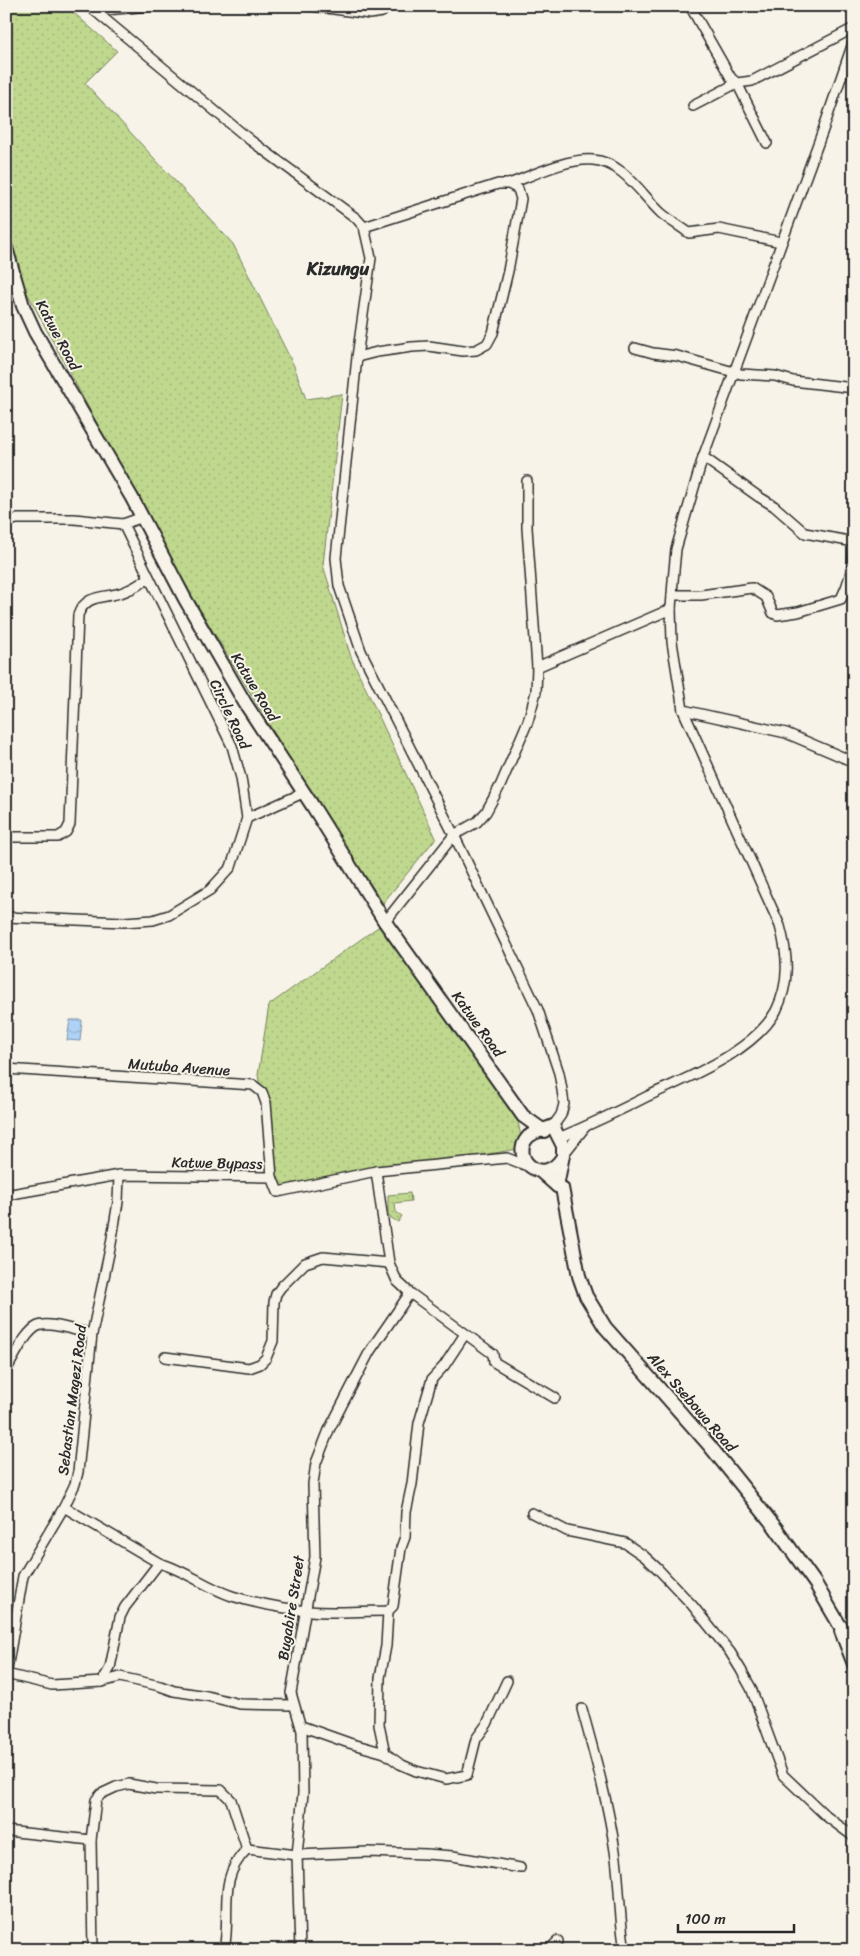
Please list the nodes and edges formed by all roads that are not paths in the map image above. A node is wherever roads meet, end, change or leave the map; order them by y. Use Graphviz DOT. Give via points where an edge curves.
graph roads {
  1 [pos="312,6"];
  2 [pos="388,6"];
  3 [pos="690,6"];
  4 [pos="145,7"];
  5 [pos="92,9"];
  6 [pos="854,28"];
  7 [pos="854,40"];
  8 [pos="737,83"];
  9 [pos="693,106"];
  10 [pos="767,143"];
  11 [pos="509,184"];
  12 [pos="364,227"];
  13 [pos="781,242"];
  14 [pos="6,248"];
  15 [pos="635,348"];
  16 [pos="357,357"];
  17 [pos="735,371"];
  18 [pos="854,388"];
  19 [pos="703,457"];
  20 [pos="527,480"];
  21 [pos="142,516"];
  22 [pos="6,522"];
  23 [pos="123,524"];
  24 [pos="854,542"];
  25 [pos="854,550"];
  26 [pos="149,578"];
  27 [pos="672,595"];
  28 [pos="671,609"];
  29 [pos="537,667"];
  30 [pos="683,710"];
  31 [pos="852,759"];
  32 [pos="303,792"];
  33 [pos="247,818"];
  34 [pos="454,835"];
  35 [pos="8,837"];
  36 [pos="6,917"];
  37 [pos="385,922"];
  38 [pos="6,1069"];
  39 [pos="524,1116"];
  40 [pos="585,1126"];
  41 [pos="548,1128"];
  42 [pos="559,1138"];
  43 [pos="524,1146"];
  44 [pos="563,1156"];
  45 [pos="507,1158"];
  46 [pos="535,1169"];
  47 [pos="376,1171"];
  48 [pos="119,1175"];
  49 [pos="272,1177"];
  50 [pos="557,1186"];
  51 [pos="6,1195"];
  52 [pos="389,1263"];
  53 [pos="410,1293"];
  54 [pos="92,1334"];
  55 [pos="465,1334"];
  56 [pos="165,1356"];
  57 [pos="6,1370"];
  58 [pos="554,1398"];
  59 [pos="64,1507"];
  60 [pos="532,1513"];
  61 [pos="159,1563"];
  62 [pos="308,1597"];
  63 [pos="293,1608"];
  64 [pos="306,1610"];
  65 [pos="388,1611"];
  66 [pos="839,1624"];
  67 [pos="854,1642"];
  68 [pos="854,1664"];
  69 [pos="110,1668"];
  70 [pos="6,1675"];
  71 [pos="120,1677"];
  72 [pos="507,1681"];
  73 [pos="102,1682"];
  74 [pos="294,1705"];
  75 [pos="582,1709"];
  76 [pos="301,1726"];
  77 [pos="385,1753"];
  78 [pos="6,1831"];
  79 [pos="854,1838"];
  80 [pos="91,1840"];
  81 [pos="247,1849"];
  82 [pos="297,1855"];
  83 [pos="520,1868"];
  84 [pos="558,1941"];
  85 [pos="301,1949"];
  86 [pos="93,1950"];
  87 [pos="224,1950"];
  88 [pos="307,1950"];
  89 [pos="549,1950"];
  90 [pos="625,1950"];
  1 -- 2 [label="street" via="370,14 382,12"];
  3 -- 8 [label="street" via="731,78"];
  4 -- 5 [label="street"];
  5 -- 12 [label="street" via="250,140"];
  6 -- 8 [label="street" via="752,81"];
  7 -- 13 [label="street"];
  8 -- 9 [label="street"];
  8 -- 10 [label="street"];
  11 -- 12 [label="street" via="498,184"];
  11 -- 13 [label="street" via="566,164 594,160 613,166 661,213 689,233 720,229"];
  11 -- 16 [label="street" via="518,189 521,199 508,271 493,333 486,344 476,350 429,346"];
  12 -- 16 [label="street" via="371,258"];
  13 -- 17 [label="street"];
  14 -- 21 [label="street, Katwe Road" via="23,306 35,332"];
  15 -- 17 [label="street"];
  16 -- 34 [label="street" via="336,558 340,586 362,651"];
  17 -- 18 [label="street"];
  17 -- 19 [label="street"];
  19 -- 24 [label="street" via="774,506 805,533"];
  19 -- 27 [label="street" via="676,548"];
  20 -- 29 [label="street" via="527,528"];
  21 -- 23 [label="street"];
  21 -- 32 [label="street, Katwe Road" via="245,704"];
  22 -- 23 [label="street" via="17,519 74,519"];
  23 -- 26 [label="street, Circle Road"];
  25 -- 27 [label="street" via="848,586 841,599 798,612 773,613 766,597 752,588 701,596"];
  26 -- 33 [label="street, Circle Road" via="232,746"];
  26 -- 35 [label="street" via="128,590 86,601 78,615 70,824 66,832 58,837"];
  27 -- 28 [label="street"];
  28 -- 29 [label="street"];
  28 -- 30 [label="street" via="672,642"];
  29 -- 34 [label="street" via="536,692 528,721 501,784 477,822"];
  30 -- 31 [label="street" via="786,733"];
  30 -- 40 [label="street" via="780,926 786,960 784,990 775,1012 757,1034 728,1056"];
  32 -- 33 [label="street"];
  32 -- 37 [label="street, Katwe Road"];
  33 -- 36 [label="street, Circle Road" via="231,867 210,890 169,915 124,922"];
  34 -- 37 [label="street"];
  34 -- 41 [label="street" via="538,1010 552,1048 564,1104 561,1115"];
  37 -- 39 [label="street, Katwe Road"];
  38 -- 49 [label="street, Mutuba Avenue" via="253,1085 262,1092 266,1103"];
  39 -- 41 [label="street, Katwe Road"];
  39 -- 43 [label="street"];
  40 -- 42 [label="street"];
  40 -- 44 [label="street"];
  41 -- 42 [label="street"];
  41 -- 43 [label="street" via="528,1137"];
  42 -- 44 [label="street"];
  43 -- 45 [label="street, Katwe Bypass"];
  43 -- 46 [label="street" via="524,1159"];
  44 -- 46 [label="street" via="557,1166 549,1170"];
  44 -- 50 [label="street"];
  45 -- 46 [label="street, Katwe Bypass"];
  45 -- 47 [label="street, Katwe Bypass"];
  46 -- 50 [label="street"];
  47 -- 49 [label="street, Katwe Bypass" via="278,1192"];
  47 -- 52 [label="street"];
  48 -- 49 [label="street, Katwe Bypass"];
  48 -- 51 [label="street, Katwe Bypass"];
  48 -- 54 [label="street, Sebastian Magezi Road" via="113,1235"];
  50 -- 66 [label="street, Alex Ssebowa Road" via="562,1188 579,1276 586,1296 605,1327 775,1527 815,1583"];
  52 -- 53 [label="street" via="397,1281"];
  52 -- 56 [label="street" via="323,1257 305,1263 276,1294 273,1341 260,1364 249,1368"];
  53 -- 55 [label="street"];
  53 -- 62 [label="street, Bugabire Street" via="370,1351 329,1430 316,1463 313,1484 315,1557"];
  54 -- 57 [label="street" via="51,1325 38,1326 27,1336"];
  54 -- 59 [label="street, Sebastian Magezi Road" via="78,1472"];
  55 -- 58 [label="street" via="493,1354 494,1362"];
  55 -- 65 [label="street" via="432,1379 419,1423 405,1537 393,1606"];
  59 -- 61 [label="street"];
  59 -- 70 [label="street, Sebastian Magezi Road" via="23,1576"];
  60 -- 79 [label="street" via="567,1531 625,1543 658,1569 692,1605 741,1670 783,1775"];
  61 -- 63 [label="street" via="174,1567 230,1596"];
  61 -- 69 [label="street" via="120,1617"];
  62 -- 63 [label="street"];
  62 -- 64 [label="street, Bugabire Street"];
  63 -- 64 [label="street"];
  64 -- 65 [label="street"];
  64 -- 74 [label="street, Bugabire Street" via="291,1693"];
  65 -- 77 [label="street" via="380,1678 379,1725"];
  66 -- 67 [label="street, Alex Ssebowa Road"];
  66 -- 68 [label="street, Alex Ssebowa Road"];
  69 -- 71 [label="street"];
  69 -- 73 [label="street"];
  70 -- 73 [label="street" via="44,1684"];
  71 -- 73 [label="street"];
  71 -- 74 [label="street" via="240,1704"];
  72 -- 77 [label="street" via="476,1739 468,1775 446,1779 416,1771"];
  74 -- 76 [label="street, Bugabire Street"];
  75 -- 90 [label="street" via="603,1787 615,1852"];
  76 -- 77 [label="street"];
  76 -- 82 [label="street, Bugabire Street" via="303,1793"];
  78 -- 80 [label="street"];
  80 -- 81 [label="street" via="96,1800 107,1790 129,1784 156,1789 222,1790 231,1800"];
  80 -- 86 [label="street"];
  81 -- 82 [label="street"];
  81 -- 87 [label="street" via="237,1860 226,1887 228,1929"];
  82 -- 83 [label="street" via="426,1854"];
  82 -- 85 [label="street, Bugabire Street"];
  84 -- 89 [label="street"];
  85 -- 88 [label="street"];
}
